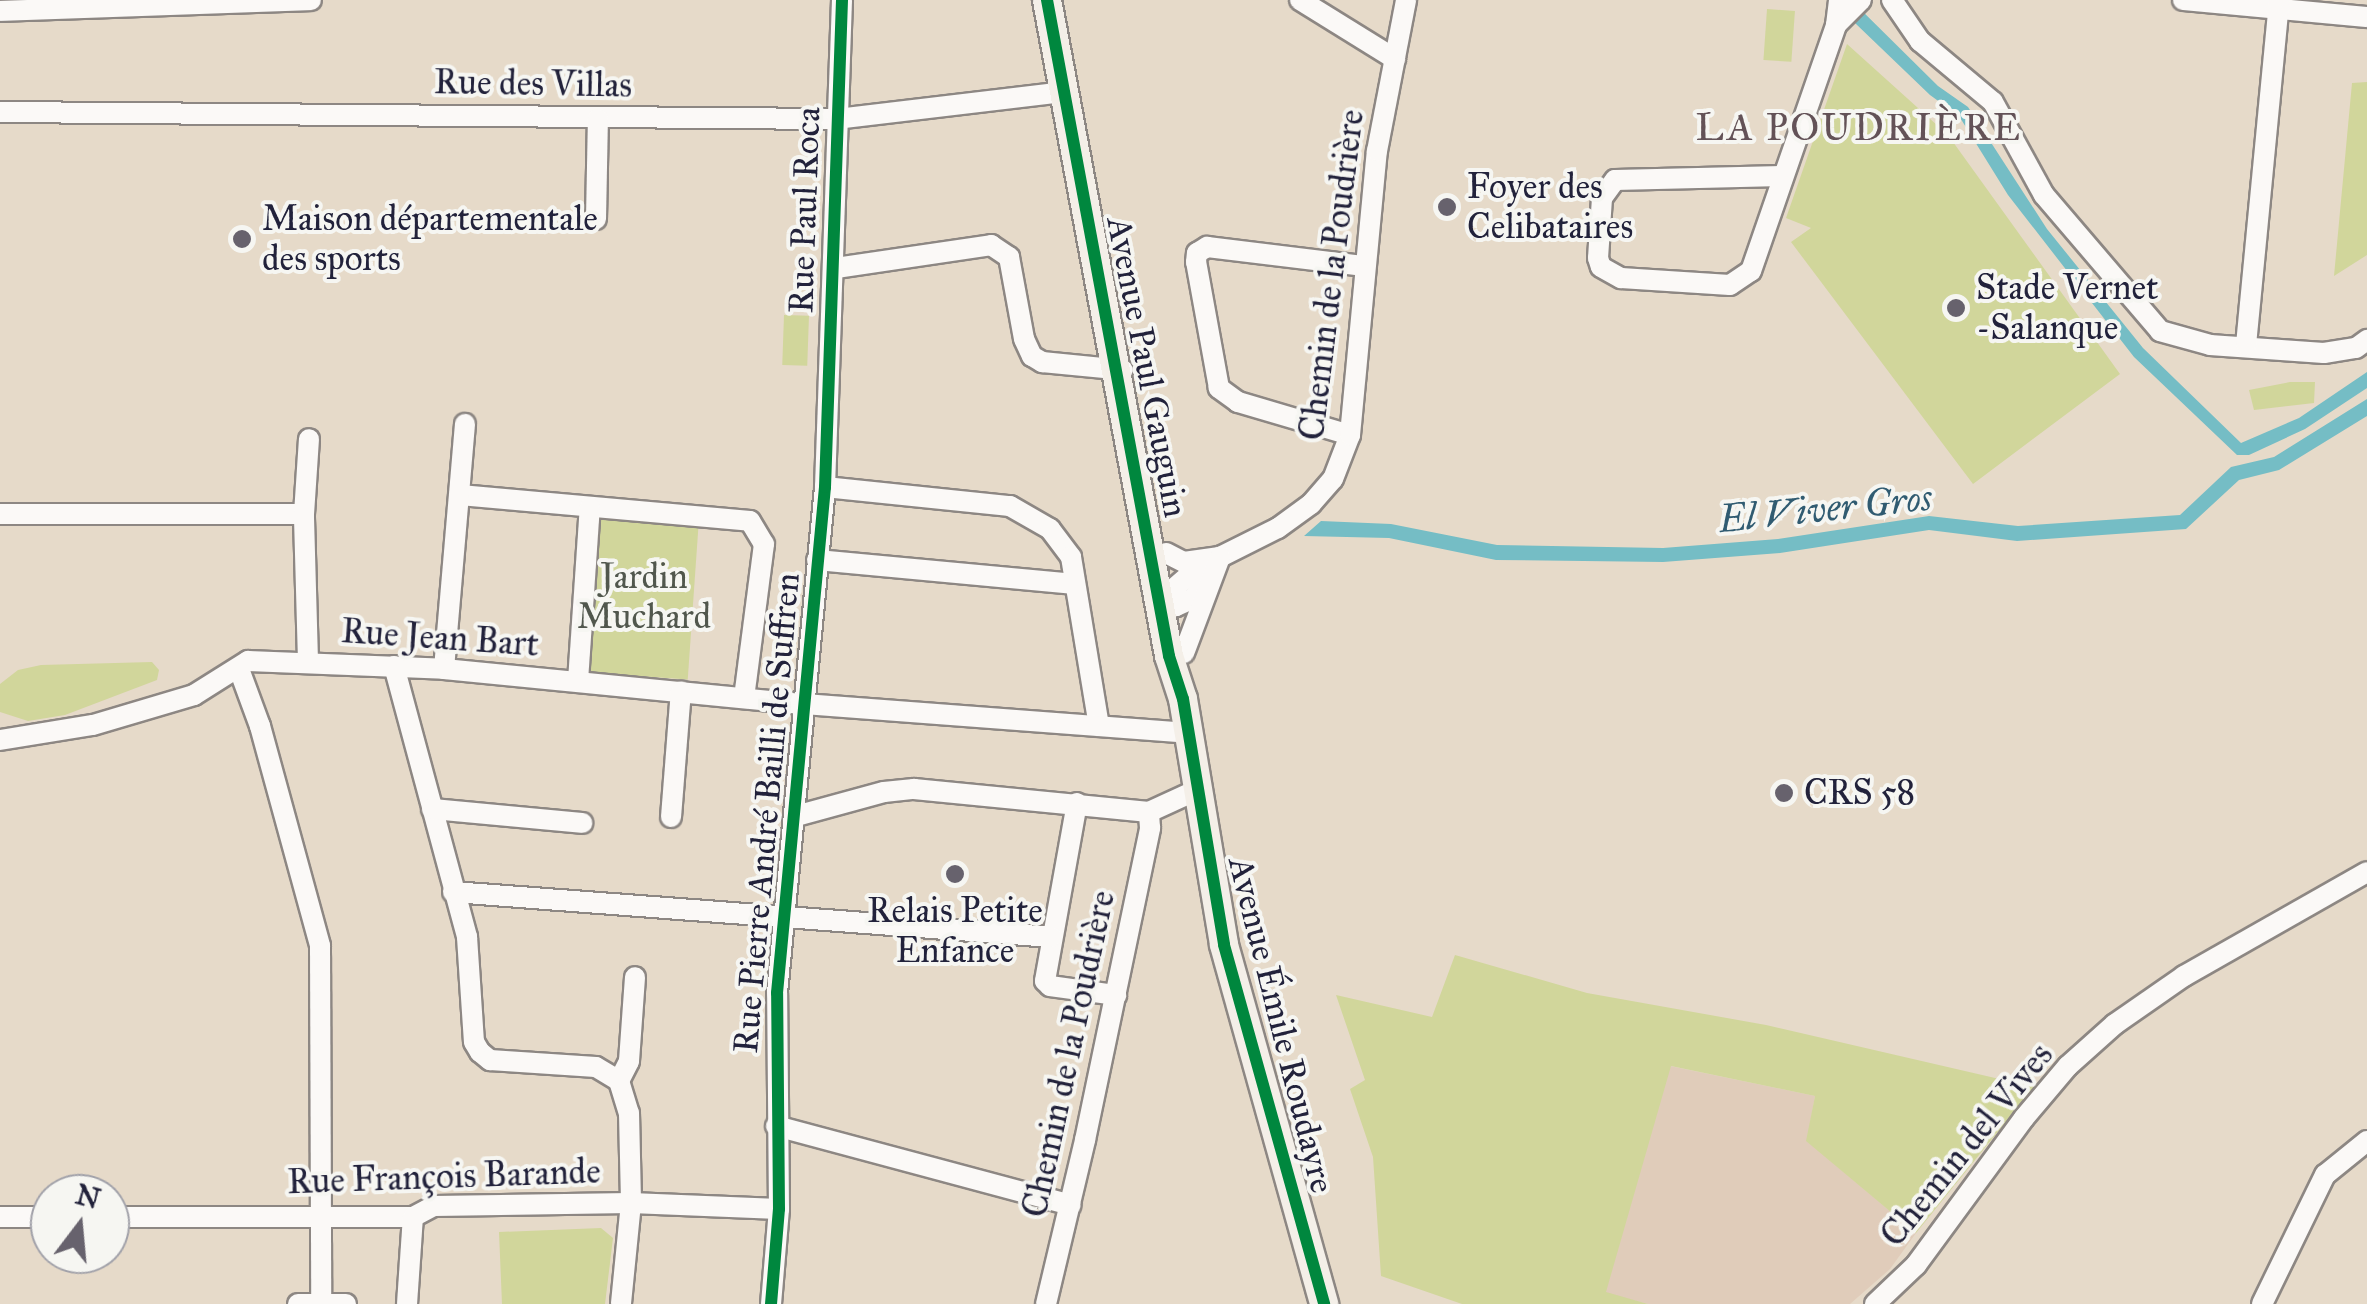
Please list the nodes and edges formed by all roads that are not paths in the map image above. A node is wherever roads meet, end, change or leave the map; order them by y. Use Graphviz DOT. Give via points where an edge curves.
graph roads {
  1 [pos="311,0"];
  2 [pos="842,0"];
  3 [pos="1047,0"];
  4 [pos="1060,0"];
  5 [pos="1300,0"];
  6 [pos="1406,0"];
  7 [pos="1839,0"];
  8 [pos="1861,0"];
  9 [pos="1892,0"];
  10 [pos="2183,0"];
  11 [pos="2279,4"];
  12 [pos="0,10"];
  13 [pos="2367,17"];
  14 [pos="1836,25"];
  15 [pos="1395,59"];
  16 [pos="1063,92"];
  17 [pos="0,112"];
  18 [pos="838,118"];
  19 [pos="598,119"];
  20 [pos="1782,176"];
  21 [pos="596,219"];
  22 [pos="1365,266"];
  23 [pos="836,268"];
  24 [pos="1124,338"];
  25 [pos="2367,340"];
  26 [pos="2246,345"];
  27 [pos="1119,370"];
  28 [pos="1139,412"];
  29 [pos="827,421"];
  30 [pos="465,424"];
  31 [pos="1350,435"];
  32 [pos="309,439"];
  33 [pos="825,487"];
  34 [pos="460,495"];
  35 [pos="590,507"];
  36 [pos="0,514"];
  37 [pos="304,514"];
  38 [pos="1160,553"];
  39 [pos="817,560"];
  40 [pos="1213,565"];
  41 [pos="1075,584"];
  42 [pos="1169,600"];
  43 [pos="1184,653"];
  44 [pos="308,661"];
  45 [pos="394,666"];
  46 [pos="239,669"];
  47 [pos="444,669"];
  48 [pos="578,681"];
  49 [pos="681,691"];
  50 [pos="744,698"];
  51 [pos="1183,699"];
  52 [pos="804,704"];
  53 [pos="1099,726"];
  54 [pos="1188,733"];
  55 [pos="0,740"];
  56 [pos="1199,789"];
  57 [pos="1076,803"];
  58 [pos="432,808"];
  59 [pos="1149,812"];
  60 [pos="796,816"];
  61 [pos="671,817"];
  62 [pos="582,823"];
  63 [pos="2367,872"];
  64 [pos="454,892"];
  65 [pos="783,919"];
  66 [pos="1051,937"];
  67 [pos="635,976"];
  68 [pos="1116,995"];
  69 [pos="619,1082"];
  70 [pos="776,1126"];
  71 [pos="2367,1141"];
  72 [pos="631,1203"];
  73 [pos="1071,1205"];
  74 [pos="779,1209"];
  75 [pos="1306,1212"];
  76 [pos="322,1216"];
  77 [pos="0,1217"];
  78 [pos="30,1217"];
  79 [pos="130,1217"];
  80 [pos="413,1217"];
  81 [pos="321,1303"];
  82 [pos="343,1303"];
  83 [pos="298,1304"];
  84 [pos="407,1304"];
  85 [pos="620,1304"];
  86 [pos="770,1304"];
  87 [pos="1046,1304"];
  88 [pos="1324,1304"];
  89 [pos="1340,1304"];
  90 [pos="1876,1304"];
  91 [pos="2262,1304"];
  1 -- 12 [label="street"];
  2 -- 18 [label="street, Rue Paul Roca"];
  3 -- 16 [label="street, Avenue Paul Gauguin"];
  4 -- 24 [label="street, Avenue Paul Gauguin"];
  5 -- 15 [label="street"];
  6 -- 15 [label="street, Chemin de la Poudrière"];
  7 -- 14 [label="street"];
  8 -- 14 [label="street"];
  9 -- 26 [label="street" via="1920,40 1993,102 2044,195 2160,331 2199,344"];
  10 -- 11 [label="street"];
  11 -- 13 [label="street"];
  11 -- 26 [label="street"];
  14 -- 20 [label="street"];
  15 -- 22 [label="street, Chemin de la Poudrière"];
  16 -- 18 [label="street, Rue des Villas"];
  16 -- 27 [label="street, Avenue Paul Gauguin"];
  17 -- 19 [label="street, Rue des Villas"];
  18 -- 19 [label="street, Rue des Villas"];
  18 -- 23 [label="street, Rue Paul Roca"];
  19 -- 21 [label="street"];
  20 -- 20 [label="street" via="1615,180 1602,198 1601,267 1621,278 1738,282 1751,271"];
  22 -- 31 [label="street, Chemin de la Poudrière"];
  22 -- 31 [label="street" via="1207,247 1198,252 1219,388 1238,402"];
  23 -- 27 [label="street" via="991,245 1009,257 1032,356"];
  23 -- 29 [label="street, Rue Paul Roca"];
  24 -- 27 [label="street, Avenue Paul Gauguin"];
  24 -- 28 [label="street, Avenue Paul Gauguin"];
  25 -- 26 [label="street" via="2336,353"];
  27 -- 28 [label="street, Avenue Paul Gauguin"];
  27 -- 38 [label="street, Avenue Paul Gauguin"];
  28 -- 38 [label="street, Avenue Paul Gauguin"];
  29 -- 33 [label="street, Rue Pierre André Bailli de Suffren"];
  30 -- 34 [label="street"];
  31 -- 40 [label="street, Chemin de la Poudrière" via="1333,479 1311,504"];
  32 -- 37 [label="street"];
  33 -- 39 [label="street, Rue Pierre André Bailli de Suffren"];
  33 -- 41 [label="street" via="1026,512 1071,557"];
  34 -- 35 [label="street"];
  34 -- 47 [label="street"];
  35 -- 48 [label="street"];
  35 -- 50 [label="street" via="743,518 759,532 764,544"];
  36 -- 37 [label="street"];
  37 -- 44 [label="street"];
  38 -- 40 [label="street"];
  38 -- 42 [label="street, Avenue Paul Gauguin"];
  39 -- 41 [label="street"];
  39 -- 52 [label="street, Rue Pierre André Bailli de Suffren"];
  40 -- 42 [label="street, Chemin de la Poudrière" via="1192,599"];
  40 -- 43 [label="street"];
  41 -- 53 [label="street"];
  42 -- 43 [label="street, Avenue Paul Gauguin"];
  42 -- 51 [label="street, Avenue Paul Gauguin"];
  43 -- 51 [label="street, Avenue Paul Gauguin"];
  44 -- 45 [label="street, Rue Jean Bart"];
  44 -- 46 [label="street, Rue Jean Bart" via="248,662"];
  45 -- 47 [label="street, Rue Jean Bart"];
  45 -- 58 [label="street"];
  46 -- 55 [label="street, Rue Jean Bart" via="194,695 94,725"];
  46 -- 76 [label="street" via="320,946"];
  47 -- 48 [label="street, Rue Jean Bart"];
  48 -- 49 [label="street, Rue Jean Bart"];
  49 -- 50 [label="street, Rue Jean Bart"];
  49 -- 61 [label="street"];
  50 -- 52 [label="street, Rue Jean Bart"];
  51 -- 54 [label="street, Avenue Émile Roudayre"];
  52 -- 53 [label="street, Rue Jean Bart"];
  52 -- 60 [label="street, Rue Pierre André Bailli de Suffren"];
  53 -- 54 [label="street, Rue Jean Bart"];
  54 -- 56 [label="street, Avenue Émile Roudayre"];
  56 -- 59 [label="street"];
  56 -- 75 [label="street, Avenue Émile Roudayre" via="1224,945"];
  57 -- 59 [label="street"];
  57 -- 60 [label="street" via="914,789"];
  57 -- 66 [label="street"];
  58 -- 62 [label="street"];
  58 -- 64 [label="street"];
  59 -- 68 [label="street, Chemin de la Poudrière"];
  60 -- 65 [label="street, Rue Pierre André Bailli de Suffren"];
  63 -- 90 [label="street, Chemin del Vives" via="2184,976 2114,1024 2068,1066 1916,1265"];
  64 -- 65 [label="street"];
  64 -- 69 [label="street" via="470,956 480,1052 490,1060 596,1067"];
  65 -- 66 [label="street"];
  65 -- 70 [label="street, Rue Pierre André Bailli de Suffren"];
  66 -- 68 [label="street" via="1045,980 1050,986"];
  67 -- 69 [label="street" via="629,1060"];
  68 -- 73 [label="street, Chemin de la Poudrière"];
  69 -- 72 [label="street" via="629,1114"];
  70 -- 73 [label="street"];
  70 -- 74 [label="street, Rue Pierre André Bailli de Suffren"];
  71 -- 91 [label="street" via="2325,1174"];
  72 -- 74 [label="street, Rue François Barande"];
  72 -- 80 [label="street, Rue François Barande" via="434,1206"];
  72 -- 85 [label="street"];
  73 -- 87 [label="street, Chemin de la Poudrière"];
  74 -- 86 [label="street, Rue Pierre André Bailli de Suffren"];
  75 -- 88 [label="street, Avenue Émile Roudayre"];
  75 -- 89 [label="street, Avenue Émile Roudayre"];
  76 -- 79 [label="street, Rue François Barande"];
  76 -- 80 [label="street, Rue François Barande"];
  76 -- 81 [label="street"];
  77 -- 78 [label="street"];
  80 -- 84 [label="street"];
  81 -- 82 [label="street"];
  81 -- 83 [label="street"];
}
